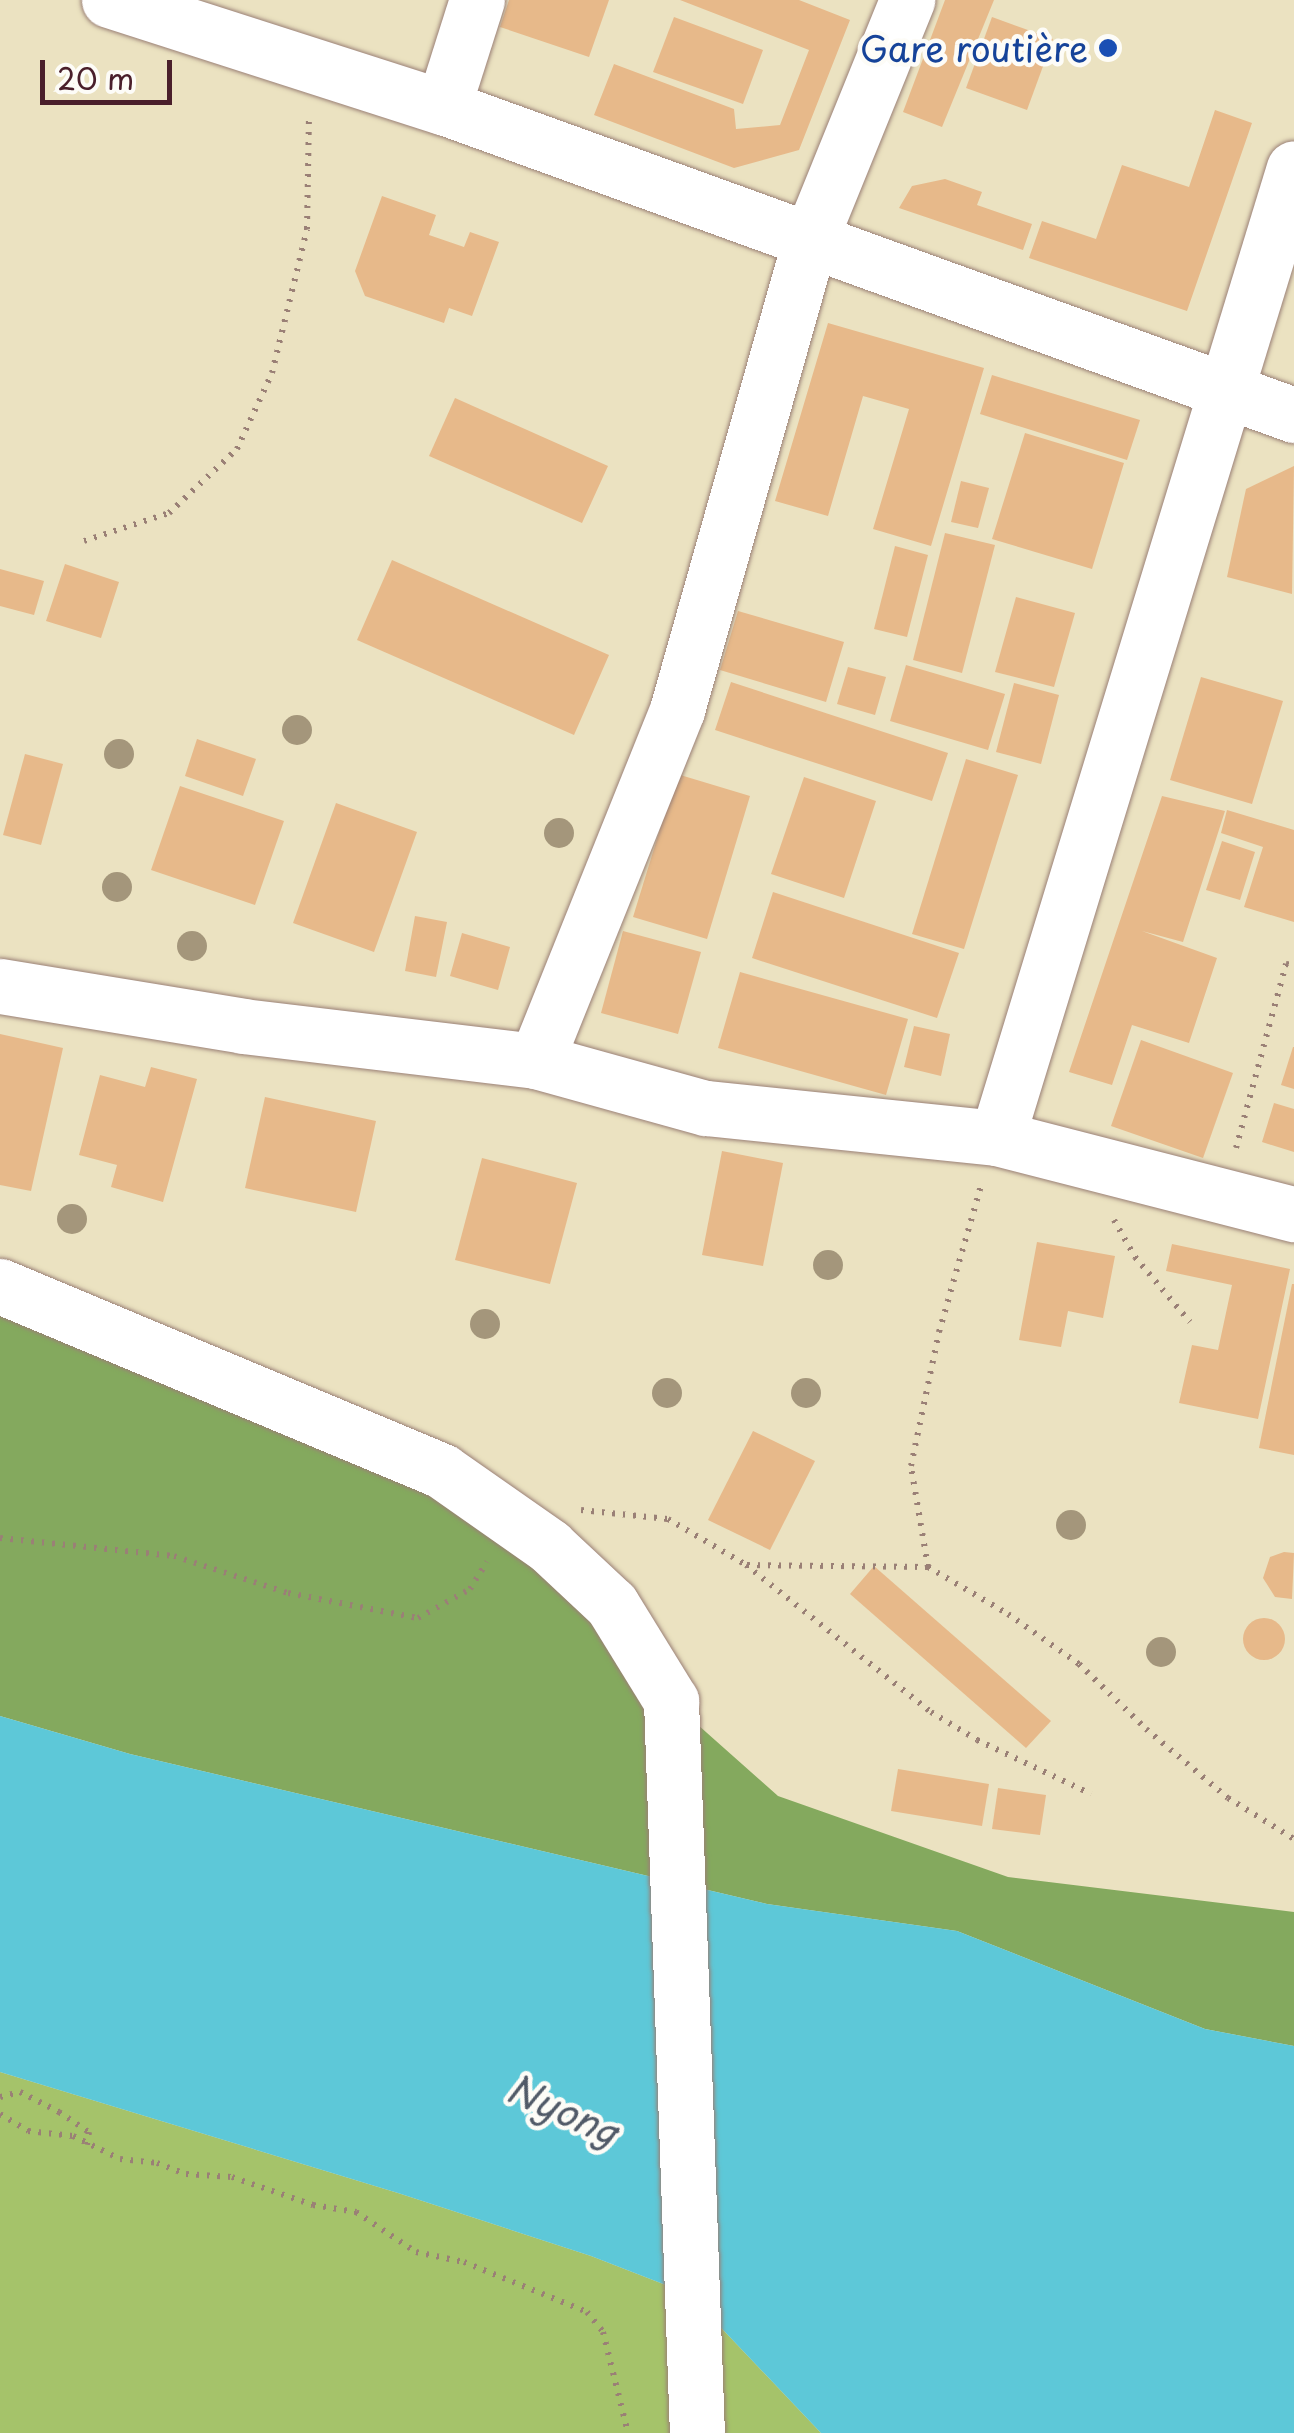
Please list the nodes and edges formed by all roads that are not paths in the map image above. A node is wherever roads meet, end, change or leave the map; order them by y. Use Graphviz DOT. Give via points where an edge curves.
graph roads {
  1 [pos="109,0"];
  2 [pos="477,0"];
  3 [pos="907,0"];
  4 [pos="443,107"];
  5 [pos="1294,168"];
  6 [pos="811,236"];
  7 [pos="1226,394"];
  8 [pos="1294,415"];
  9 [pos="0,986"];
  10 [pos="536,1062"];
  11 [pos="997,1138"];
  12 [pos="1294,1214"];
  13 [pos="0,1286"];
  14 [pos="696,2422"];
  1 -- 4 [label="street"];
  2 -- 4 [label="street"];
  3 -- 6 [label="street"];
  4 -- 6 [label="street"];
  5 -- 7 [label="street"];
  6 -- 7 [label="street"];
  6 -- 10 [label="street" via="677,710"];
  7 -- 8 [label="street"];
  7 -- 11 [label="street"];
  9 -- 10 [label="street" via="244,1026"];
  10 -- 11 [label="street" via="706,1108"];
  11 -- 12 [label="street"];
  13 -- 14 [label="street" via="442,1471 549,1546 612,1605 671,1701"];
}
